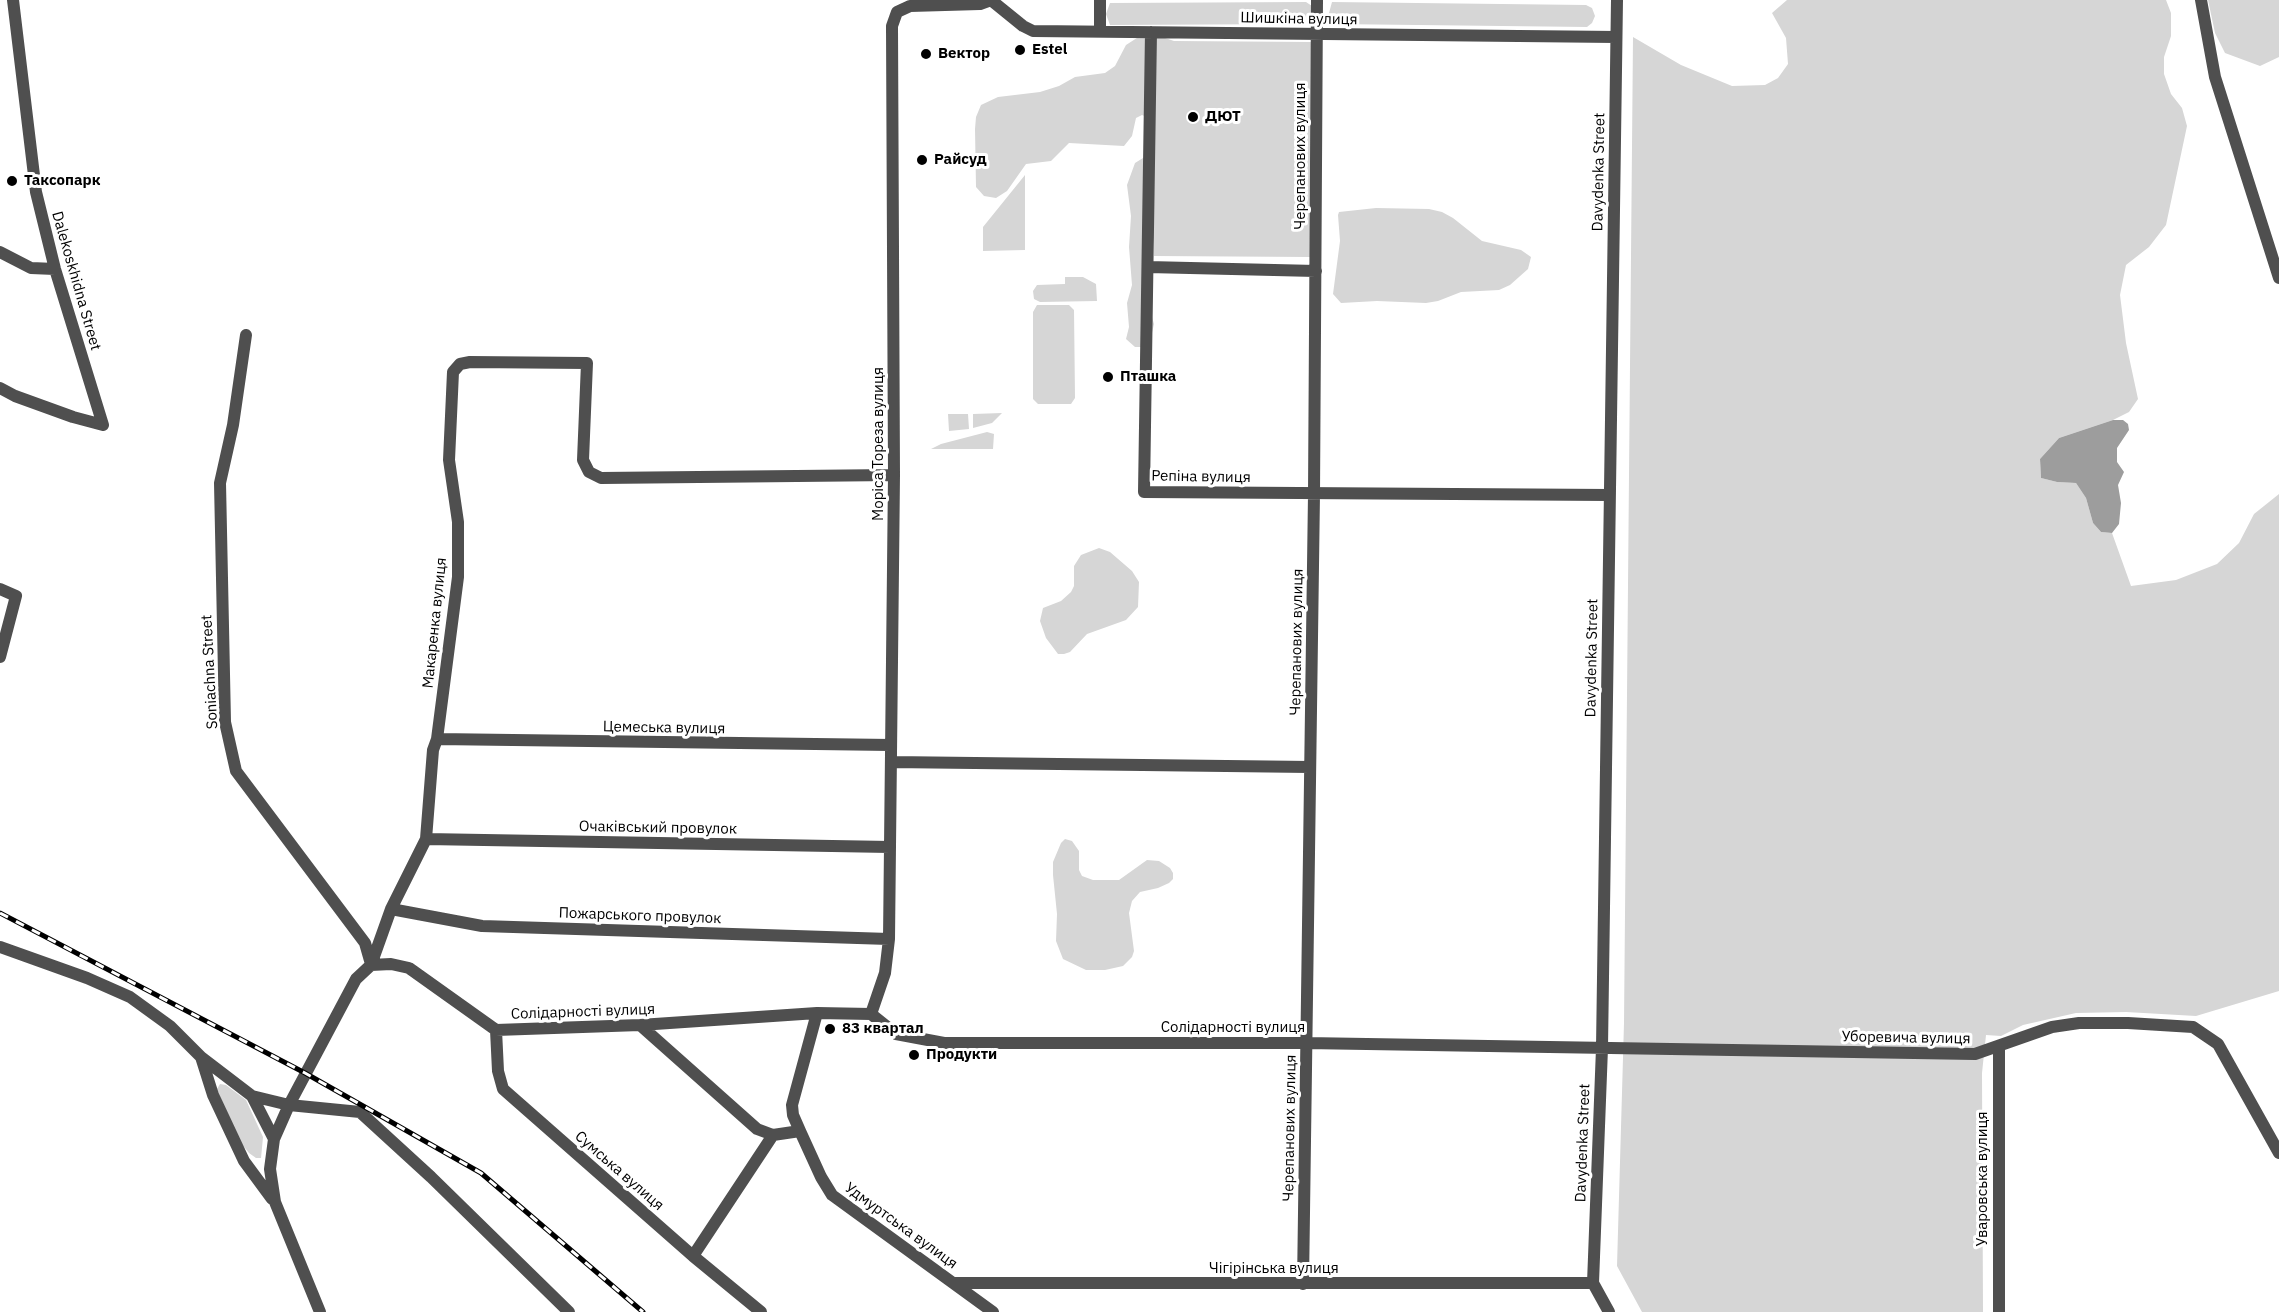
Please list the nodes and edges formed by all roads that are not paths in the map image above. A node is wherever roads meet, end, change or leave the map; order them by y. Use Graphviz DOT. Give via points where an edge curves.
graph roads {
  1 [pos="12,0"];
  2 [pos="991,0"];
  3 [pos="1100,0"];
  4 [pos="1317,0"];
  5 [pos="1617,0"];
  6 [pos="2200,0"];
  7 [pos="1100,30"];
  8 [pos="1151,32"];
  9 [pos="1317,35"];
  10 [pos="1616,37"];
  11 [pos="0,252"];
  12 [pos="1148,267"];
  13 [pos="55,269"];
  14 [pos="1316,271"];
  15 [pos="2279,278"];
  16 [pos="246,335"];
  17 [pos="0,388"];
  18 [pos="894,475"];
  19 [pos="1314,494"];
  20 [pos="1609,495"];
  21 [pos="0,589"];
  22 [pos="0,657"];
  23 [pos="437,739"];
  24 [pos="891,746"];
  25 [pos="891,762"];
  26 [pos="1310,767"];
  27 [pos="426,840"];
  28 [pos="890,847"];
  29 [pos="391,909"];
  30 [pos="889,939"];
  31 [pos="0,947"];
  32 [pos="371,966"];
  33 [pos="817,1013"];
  34 [pos="872,1014"];
  35 [pos="640,1025"];
  36 [pos="496,1030"];
  37 [pos="1306,1043"];
  38 [pos="2000,1047"];
  39 [pos="1602,1048"];
  40 [pos="201,1057"];
  41 [pos="252,1096"];
  42 [pos="289,1105"];
  43 [pos="800,1131"];
  44 [pos="773,1135"];
  45 [pos="274,1139"];
  46 [pos="2279,1153"];
  47 [pos="275,1202"];
  48 [pos="693,1256"];
  49 [pos="955,1283"];
  50 [pos="1593,1283"];
  51 [pos="1303,1284"];
  52 [pos="320,1312"];
  53 [pos="569,1312"];
  54 [pos="761,1312"];
  55 [pos="993,1312"];
  56 [pos="1609,1312"];
  57 [pos="1999,1312"];
  1 -- 13 [label="street, Dalekoskhidna Street" via="36,192"];
  2 -- 7 [label="street, Шишкiна вулиця" via="1033,31"];
  2 -- 18 [label="street, Моріса Тореза вулиця" via="910,6 897,12 892,26"];
  3 -- 7 [label="street"];
  4 -- 9 [label="street, Черепанових вулиця"];
  5 -- 10 [label="street, Davydenka Street"];
  6 -- 15 [label="street" via="2215,77"];
  7 -- 8 [label="street, Шишкiна вулиця"];
  8 -- 9 [label="street, Шишкiна вулиця"];
  8 -- 12 [label="street, Репiна вулиця"];
  9 -- 10 [label="street, Шишкiна вулиця"];
  9 -- 14 [label="street, Черепанових вулиця"];
  10 -- 20 [label="street, Davydenka Street"];
  11 -- 13 [label="street" via="31,268"];
  12 -- 14 [label="street"];
  12 -- 19 [label="street, Репiна вулиця" via="1144,492"];
  13 -- 17 [label="street, Dalekoskhidna Street" via="103,425"];
  14 -- 19 [label="street, Черепанових вулиця"];
  16 -- 32 [label="street, Soniachna Street" via="220,483 225,722 236,771 365,943"];
  18 -- 23 [label="street, Макаренка вулиця" via="600,478 589,472 583,460 587,363 460,364 453,372 449,460 458,522 458,577"];
  18 -- 24 [label="street, Моріса Тореза вулиця"];
  19 -- 20 [label="street, Репiна вулиця"];
  19 -- 26 [label="street, Черепанових вулиця"];
  20 -- 39 [label="street, Davydenka Street"];
  21 -- 22 [label="street" via="16,597"];
  23 -- 24 [label="street, Цемеська вулиця"];
  23 -- 27 [label="street, Макаренка вулиця"];
  24 -- 25 [label="street, Моріса Тореза вулиця"];
  25 -- 26 [label="street"];
  25 -- 28 [label="street, Моріса Тореза вулиця"];
  26 -- 37 [label="street, Черепанових вулиця"];
  27 -- 28 [label="street, Очакiвський провулок"];
  27 -- 29 [label="street, Макаренка вулиця"];
  28 -- 30 [label="street, Моріса Тореза вулиця"];
  29 -- 30 [label="street, Пожарського провулок" via="482,926"];
  29 -- 32 [label="street, Макаренка вулиця"];
  30 -- 34 [label="street, Моріса Тореза вулиця" via="885,973"];
  31 -- 40 [label="street" via="130,997 170,1026"];
  32 -- 36 [label="street, Солідарності вулиця" via="409,968"];
  32 -- 42 [label="street" via="356,979"];
  33 -- 34 [label="street, Солідарності вулиця"];
  33 -- 35 [label="street, Солідарності вулиця"];
  33 -- 43 [label="street, Удмуртська вулиця" via="792,1105"];
  34 -- 37 [label="street, Солідарності вулиця" via="896,1034 944,1043"];
  35 -- 36 [label="street, Солідарності вулиця"];
  35 -- 44 [label="street" via="757,1129"];
  36 -- 48 [label="street, Сумська вулиця" via="503,1089"];
  37 -- 39 [label="street, Солідарності вулиця"];
  37 -- 51 [label="street, Черепанових вулиця"];
  38 -- 39 [label="street, Уборевича вулиця" via="1975,1054"];
  38 -- 46 [label="street, Уборевича вулиця" via="2052,1027 2079,1023 2193,1027 2218,1044"];
  38 -- 57 [label="street, Уваровська вулиця"];
  39 -- 50 [label="street, Davydenka Street"];
  40 -- 41 [label="street"];
  40 -- 47 [label="street" via="213,1095 244,1161"];
  41 -- 42 [label="street"];
  41 -- 45 [label="street"];
  42 -- 45 [label="street"];
  42 -- 53 [label="street" via="360,1112"];
  43 -- 44 [label="street"];
  43 -- 49 [label="street, Удмуртська вулиця" via="832,1196"];
  44 -- 48 [label="street"];
  45 -- 47 [label="street" via="270,1169"];
  47 -- 52 [label="street"];
  48 -- 54 [label="street, Сумська вулиця"];
  49 -- 51 [label="street, Чiгiрiнська вулиця"];
  49 -- 55 [label="street, Удмуртська вулиця"];
  50 -- 51 [label="street, Чiгiрiнська вулиця"];
  50 -- 56 [label="street"];
}
